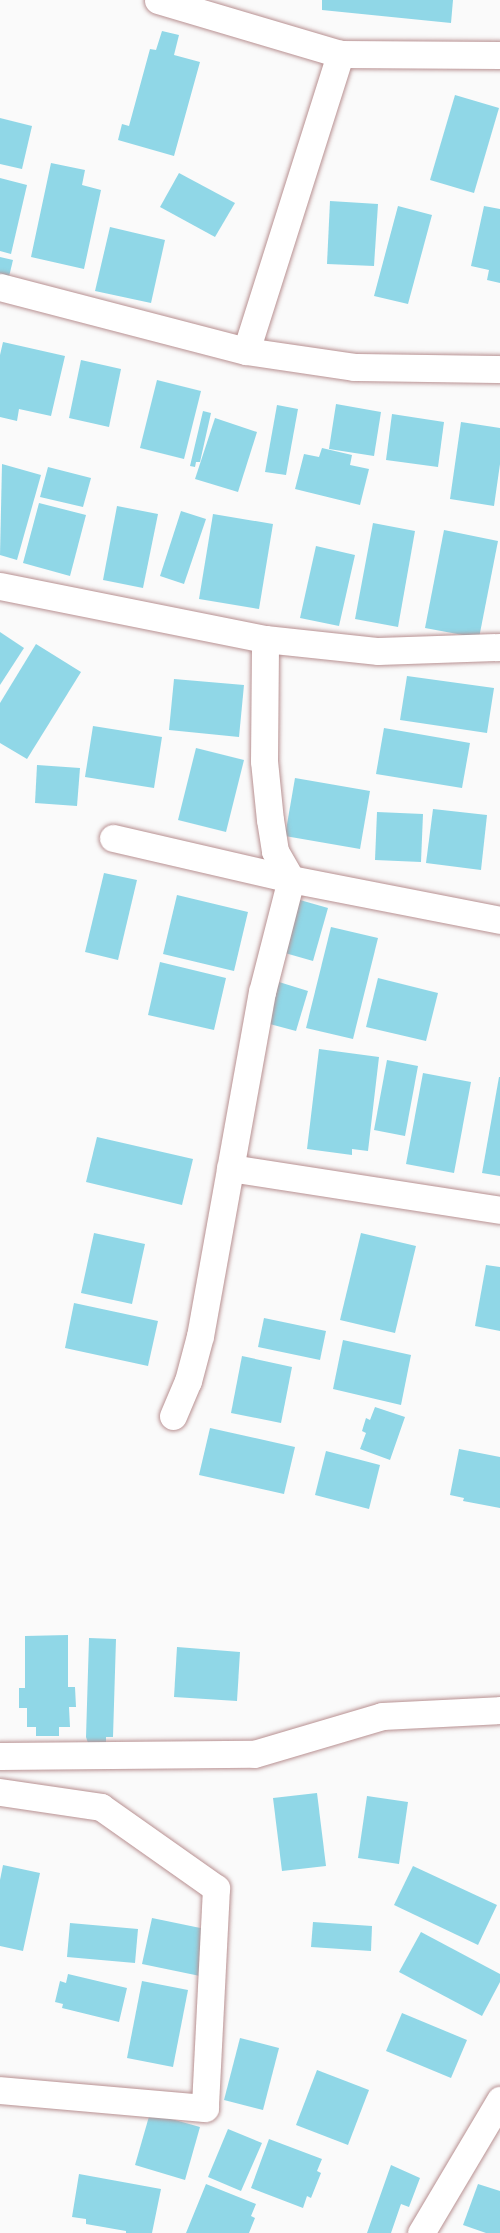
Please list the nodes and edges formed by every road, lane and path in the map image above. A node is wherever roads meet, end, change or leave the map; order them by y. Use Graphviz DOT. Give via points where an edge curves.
graph roads {
  1 [pos="158,0"];
  2 [pos="340,54"];
  3 [pos="500,55"];
  4 [pos="0,287"];
  5 [pos="246,351"];
  6 [pos="500,369"];
  7 [pos="0,586"];
  8 [pos="265,639"];
  9 [pos="500,647"];
  10 [pos="113,838"];
  11 [pos="291,879"];
  12 [pos="500,920"];
  13 [pos="230,1168"];
  14 [pos="500,1210"];
  15 [pos="173,1416"];
  16 [pos="500,1710"];
  17 [pos="0,1756"];
  18 [pos="0,1792"];
  19 [pos="0,2090"];
  20 [pos="500,2100"];
  21 [pos="421,2233"];
  1 -- 2 [label="street"];
  2 -- 3 [label="street"];
  2 -- 5 [label="street"];
  4 -- 5 [label="street"];
  5 -- 6 [label="street" via="354,368"];
  7 -- 8 [label="street"];
  8 -- 9 [label="street" via="378,651"];
  8 -- 11 [label="street" via="264,761 270,820 275,851"];
  10 -- 11 [label="street"];
  11 -- 12 [label="street"];
  11 -- 13 [label="street" via="262,992"];
  13 -- 14 [label="street"];
  13 -- 15 [label="street" via="200,1336 188,1381"];
  16 -- 17 [label="street" via="382,1716 254,1754"];
  18 -- 19 [label="street" via="101,1807 216,1888 205,2108"];
  20 -- 21 [label="street"];
}
